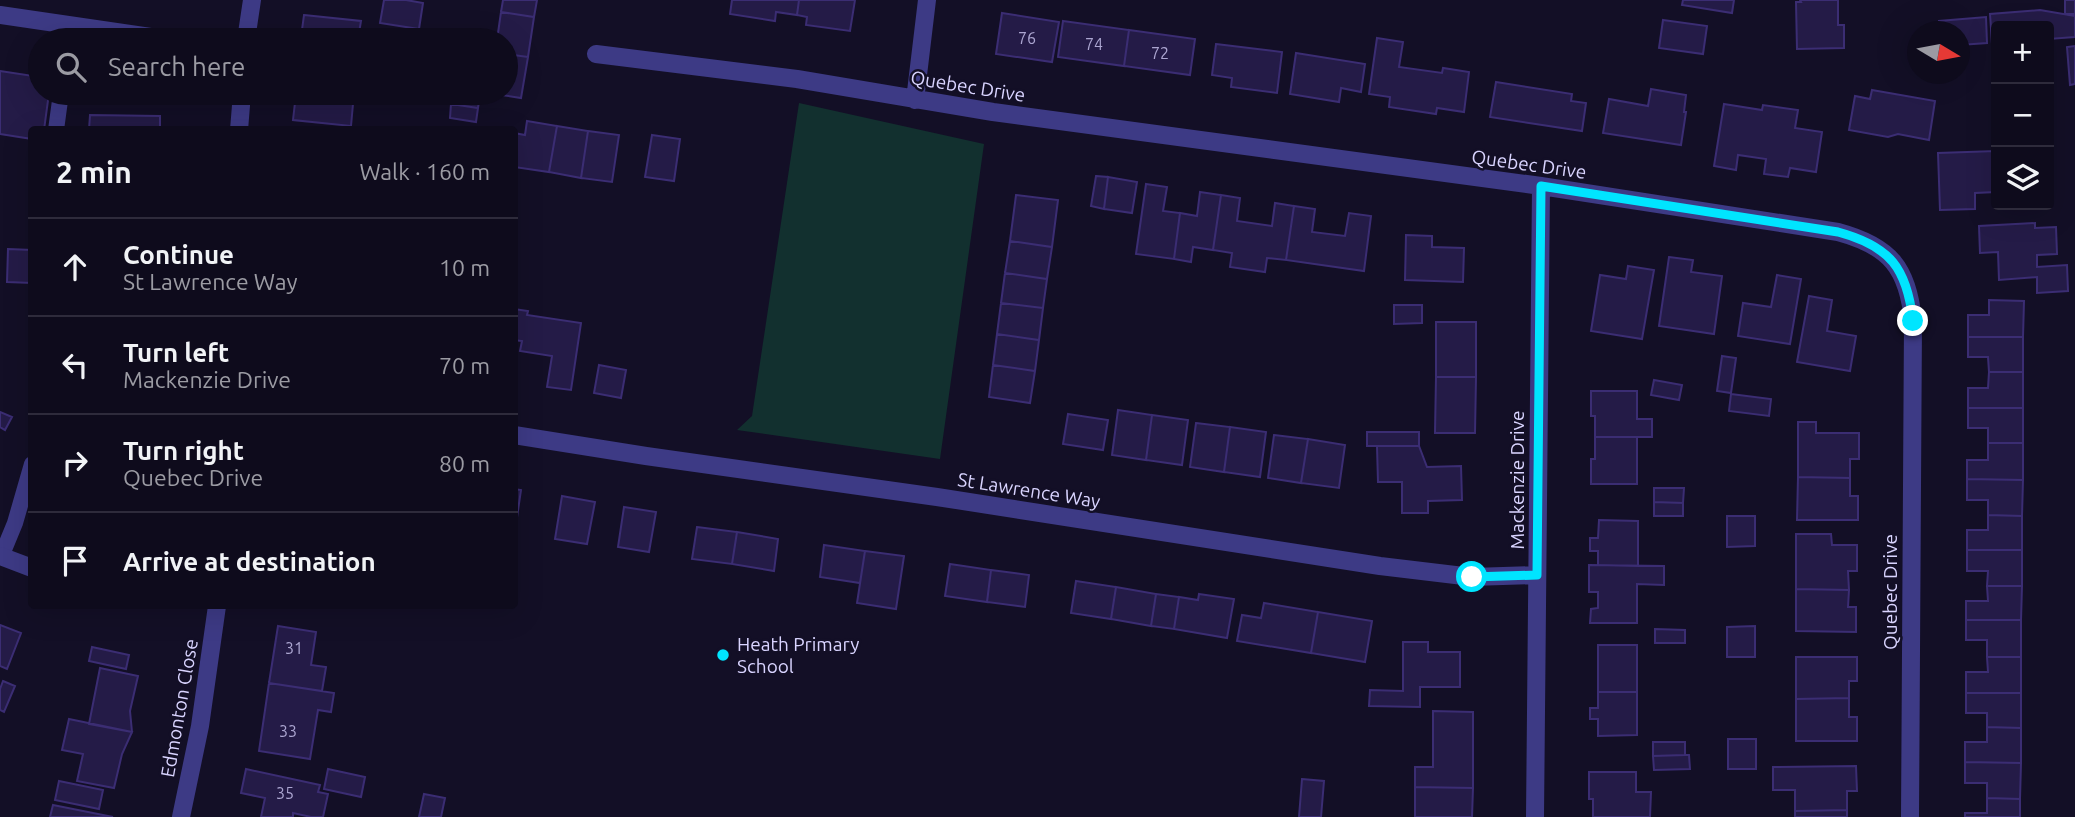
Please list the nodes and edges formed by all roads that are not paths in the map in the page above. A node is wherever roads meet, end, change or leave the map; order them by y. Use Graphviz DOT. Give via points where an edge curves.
graph roads {
  1 [pos="252,0"];
  2 [pos="928,0"];
  3 [pos="0,15"];
  4 [pos="51,28"];
  5 [pos="248,28"];
  6 [pos="596,54"];
  7 [pos="915,100"];
  8 [pos="59,105"];
  9 [pos="241,105"];
  10 [pos="57,126"];
  11 [pos="239,126"];
  12 [pos="1541,186"];
  13 [pos="518,436"];
  14 [pos="28,478"];
  15 [pos="1,556"];
  16 [pos="28,566"];
  17 [pos="1537,575"];
  18 [pos="216,609"];
  19 [pos="181,817"];
  20 [pos="1535,817"];
  21 [pos="1910,817"];
  1 -- 5 [label="street"];
  2 -- 7 [label="street"];
  3 -- 4 [label="street"];
  6 -- 7 [label="street, Quebec Drive" via="797,79"];
  7 -- 12 [label="street, Quebec Drive"];
  8 -- 10 [label="lane"];
  9 -- 11 [label="street"];
  12 -- 17 [label="street, Mackenzie Drive"];
  12 -- 21 [label="street, Quebec Drive" via="1838,232 1877,247 1905,279 1913,321"];
  13 -- 17 [label="street, St Lawrence Way" via="1380,566 1472,577"];
  14 -- 15 [label="lane"];
  15 -- 16 [label="street"];
  17 -- 20 [label="street, Mackenzie Drive"];
  18 -- 19 [label="street, Edmonton Close" via="200,726"];
}
